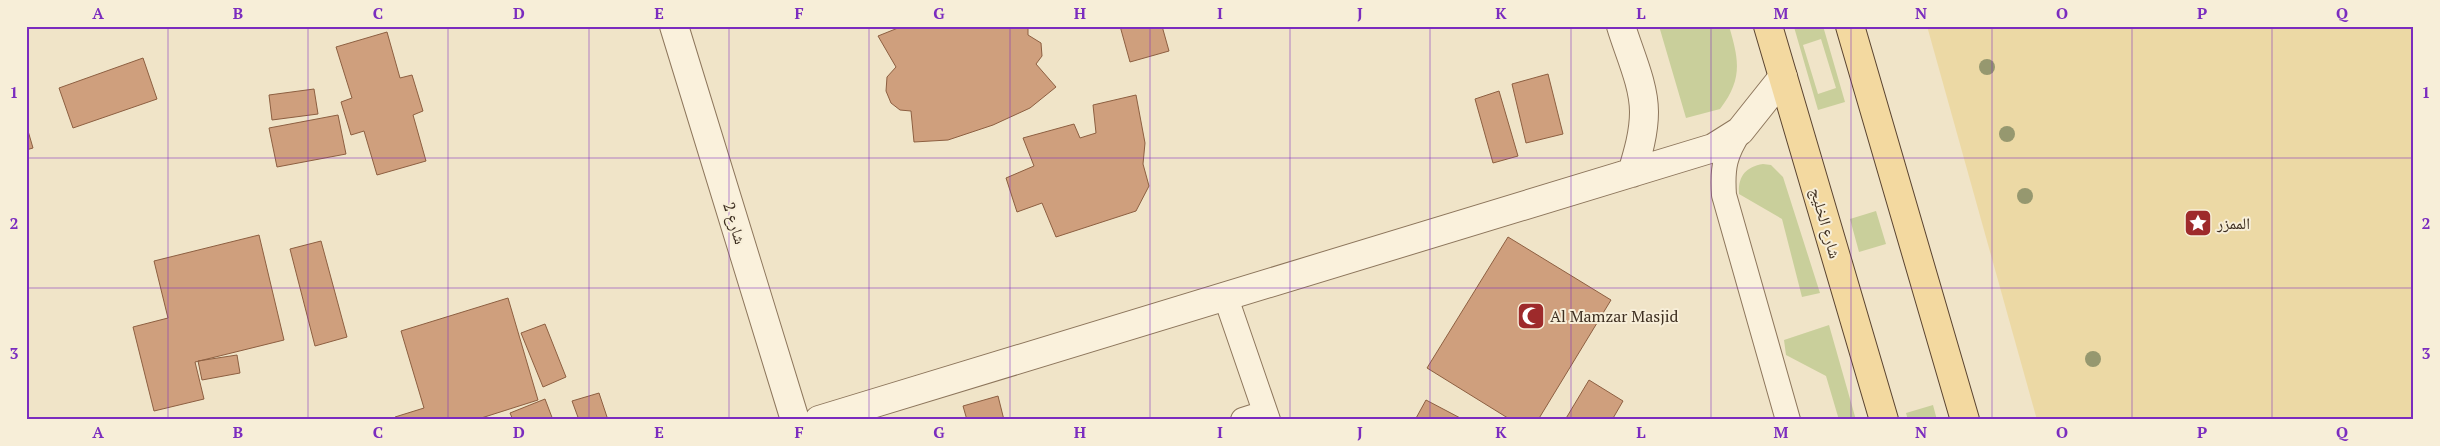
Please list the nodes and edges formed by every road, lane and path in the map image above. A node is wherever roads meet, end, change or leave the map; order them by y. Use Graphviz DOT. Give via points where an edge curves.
graph roads {
  1 [pos="674,26"];
  2 [pos="1621,26"];
  3 [pos="1768,26"];
  4 [pos="1850,26"];
  5 [pos="1783,77"];
  6 [pos="1740,131"];
  7 [pos="1632,173"];
  8 [pos="1225,295"];
  9 [pos="1267,416"];
  10 [pos="795,420"];
  11 [pos="819,420"];
  12 [pos="1243,420"];
  13 [pos="1788,420"];
  14 [pos="1884,420"];
  15 [pos="1965,420"];
  1 -- 10 [label="street, شارع 2"];
  2 -- 7 [label="street" via="1644,111 1641,141"];
  3 -- 5 [label="main road, شارع الخليج"];
  4 -- 15 [label="main road"];
  5 -- 6 [label="street"];
  5 -- 14 [label="main road, شارع الخليج"];
  6 -- 7 [label="street" via="1713,148"];
  6 -- 13 [label="lane" via="1728,150 1723,172 1724,195"];
  7 -- 8 [label="street"];
  8 -- 9 [label="lane"];
  8 -- 11 [label="street"];
  9 -- 12 [label="lane"];
}
